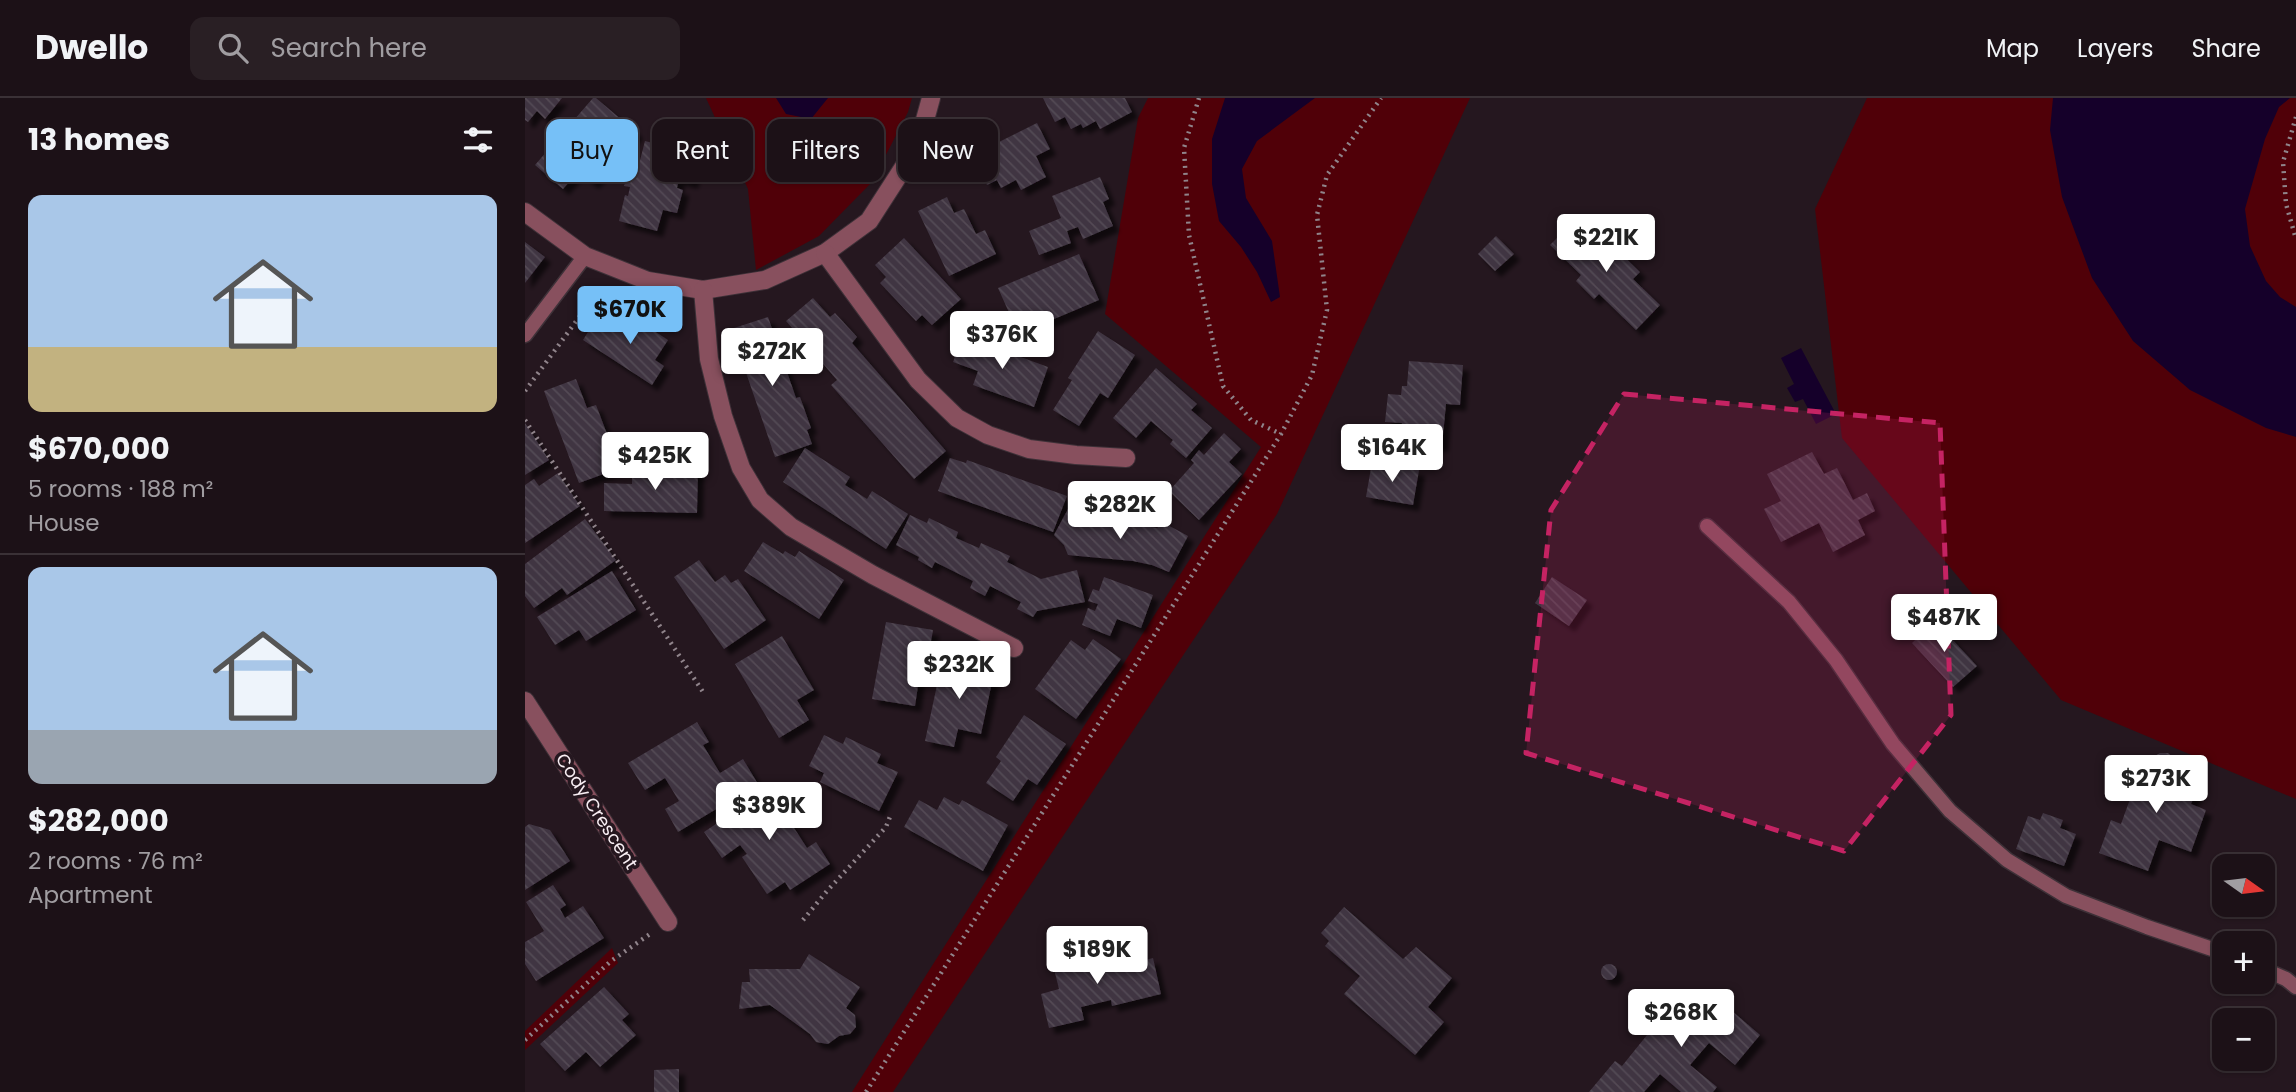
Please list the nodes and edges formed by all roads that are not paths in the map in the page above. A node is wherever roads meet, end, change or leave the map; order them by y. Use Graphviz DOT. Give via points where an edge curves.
graph roads {
  1 [pos="931,98"];
  2 [pos="525,212"];
  3 [pos="825,253"];
  4 [pos="585,256"];
  5 [pos="703,290"];
  6 [pos="525,335"];
  7 [pos="1126,458"];
  8 [pos="1707,526"];
  9 [pos="1014,648"];
  10 [pos="525,701"];
  11 [pos="668,922"];
  12 [pos="2212,949"];
  13 [pos="2275,974"];
  14 [pos="2296,987"];
  1 -- 3 [label="street" via="918,145 869,221"];
  2 -- 4 [label="street"];
  3 -- 5 [label="street" via="765,280"];
  3 -- 7 [label="street" via="918,380 957,418 988,435 1030,449"];
  4 -- 5 [label="street" via="648,281"];
  4 -- 6 [label="lane"];
  5 -- 9 [label="street" via="709,359 723,416 741,468 760,499 791,527"];
  8 -- 12 [label="lane" via="1789,602 1836,660 1893,744 1950,811 2007,860 2066,896"];
  10 -- 11 [label="street, Cody Crescent"];
  13 -- 14 [label="lane"];
}
